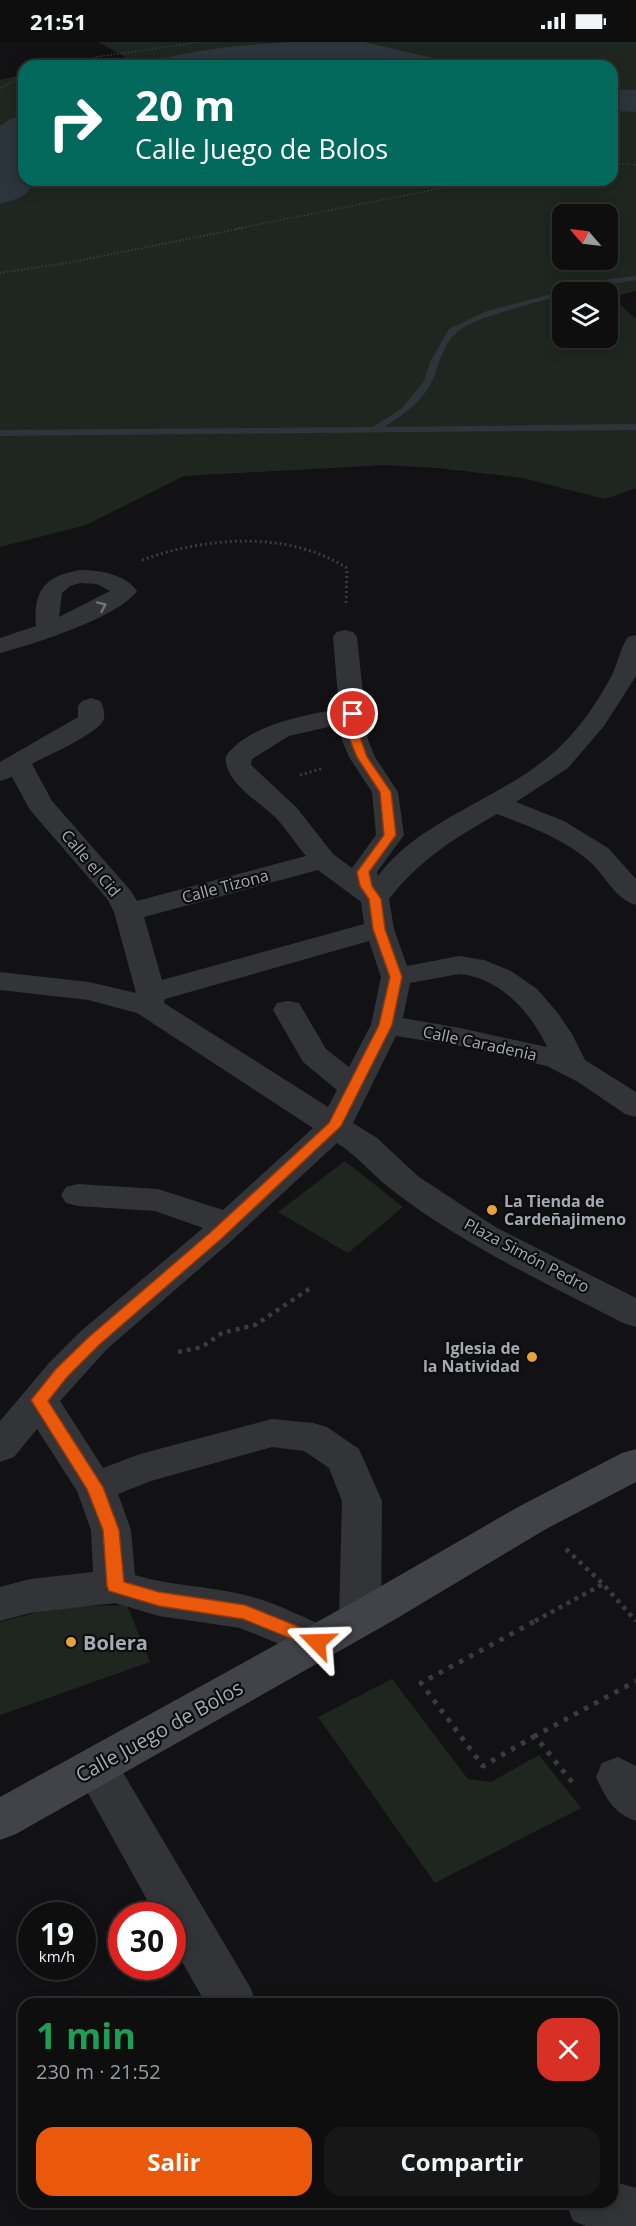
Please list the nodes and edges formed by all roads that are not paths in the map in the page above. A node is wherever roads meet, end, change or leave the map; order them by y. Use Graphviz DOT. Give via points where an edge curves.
graph roads {
  1 [pos="48,628"];
  2 [pos="345,637"];
  3 [pos="636,642"];
  4 [pos="0,646"];
  5 [pos="91,706"];
  6 [pos="353,714"];
  7 [pos="9,768"];
  8 [pos="496,804"];
  9 [pos="322,860"];
  10 [pos="636,896"];
  11 [pos="375,899"];
  12 [pos="128,912"];
  13 [pos="379,929"];
  14 [pos="396,977"];
  15 [pos="0,981"];
  16 [pos="150,999"];
  17 [pos="288,1010"];
  18 [pos="386,1025"];
  19 [pos="572,1067"];
  20 [pos="354,1088"];
  21 [pos="632,1104"];
  22 [pos="335,1126"];
  23 [pos="78,1194"];
  24 [pos="227,1224"];
  25 [pos="636,1314"];
  26 [pos="39,1400"];
  27 [pos="0,1447"];
  28 [pos="636,1464"];
  29 [pos="95,1487"];
  30 [pos="116,1586"];
  31 [pos="0,1604"];
  32 [pos="360,1618"];
  33 [pos="317,1642"];
  34 [pos="96,1768"];
  35 [pos="0,1820"];
  36 [pos="230,1998"];
  37 [pos="614,2208"];
  38 [pos="636,2214"];
  1 -- 1 [label="street, one-way" via="112,601 125,591 100,578 69,579 54,587 47,603"];
  1 -- 4 [label="street"];
  2 -- 6 [label="street"];
  3 -- 8 [label="street" via="631,665 591,727 552,768"];
  5 -- 7 [label="street" via="91,719 80,728"];
  6 -- 9 [label="street" via="288,726 261,739 239,756 242,773 286,814"];
  6 -- 11 [label="street" via="355,740 385,792 390,835 363,872"];
  7 -- 12 [label="street, Calle el Cid" via="121,897"];
  8 -- 10 [label="street" via="554,827 598,854"];
  8 -- 11 [label="street" via="456,825 413,856 387,880"];
  9 -- 11 [label="street"];
  9 -- 12 [label="street, Calle Tizona"];
  11 -- 13 [label="street"];
  12 -- 16 [label="street, Calle el Cid"];
  13 -- 14 [label="street"];
  13 -- 16 [label="street"];
  14 -- 18 [label="street"];
  14 -- 19 [label="street, Calle Caradenia" via="456,964 471,965 498,977 537,1007 554,1028"];
  15 -- 16 [label="street"];
  16 -- 22 [label="street"];
  17 -- 20 [label="street" via="314,1055"];
  18 -- 19 [label="street, Calle Caradenia" via="460,1037 557,1059"];
  18 -- 20 [label="street"];
  19 -- 21 [label="street, Calle Caradenia"];
  20 -- 22 [label="street"];
  22 -- 24 [label="street"];
  22 -- 25 [label="street, Plaza Simón Pedro" via="365,1146 407,1185 485,1236"];
  23 -- 24 [label="street" via="158,1200"];
  24 -- 26 [label="street" via="94,1340"];
  26 -- 27 [label="street"];
  26 -- 29 [label="street"];
  28 -- 32 [label="street, Calle Juego de Bolos" via="532,1518"];
  29 -- 30 [label="street" via="111,1530"];
  29 -- 32 [label="street" via="140,1469 272,1433 313,1437 345,1459 362,1501"];
  30 -- 31 [label="street" via="30,1596"];
  30 -- 33 [label="street" via="159,1599 245,1612"];
  32 -- 33 [label="street, Calle Juego de Bolos"];
  33 -- 34 [label="street, Calle Juego de Bolos"];
  34 -- 35 [label="street, Calle Juego de Bolos"];
  34 -- 36 [label="street"];
  37 -- 38 [label="street"];
}
